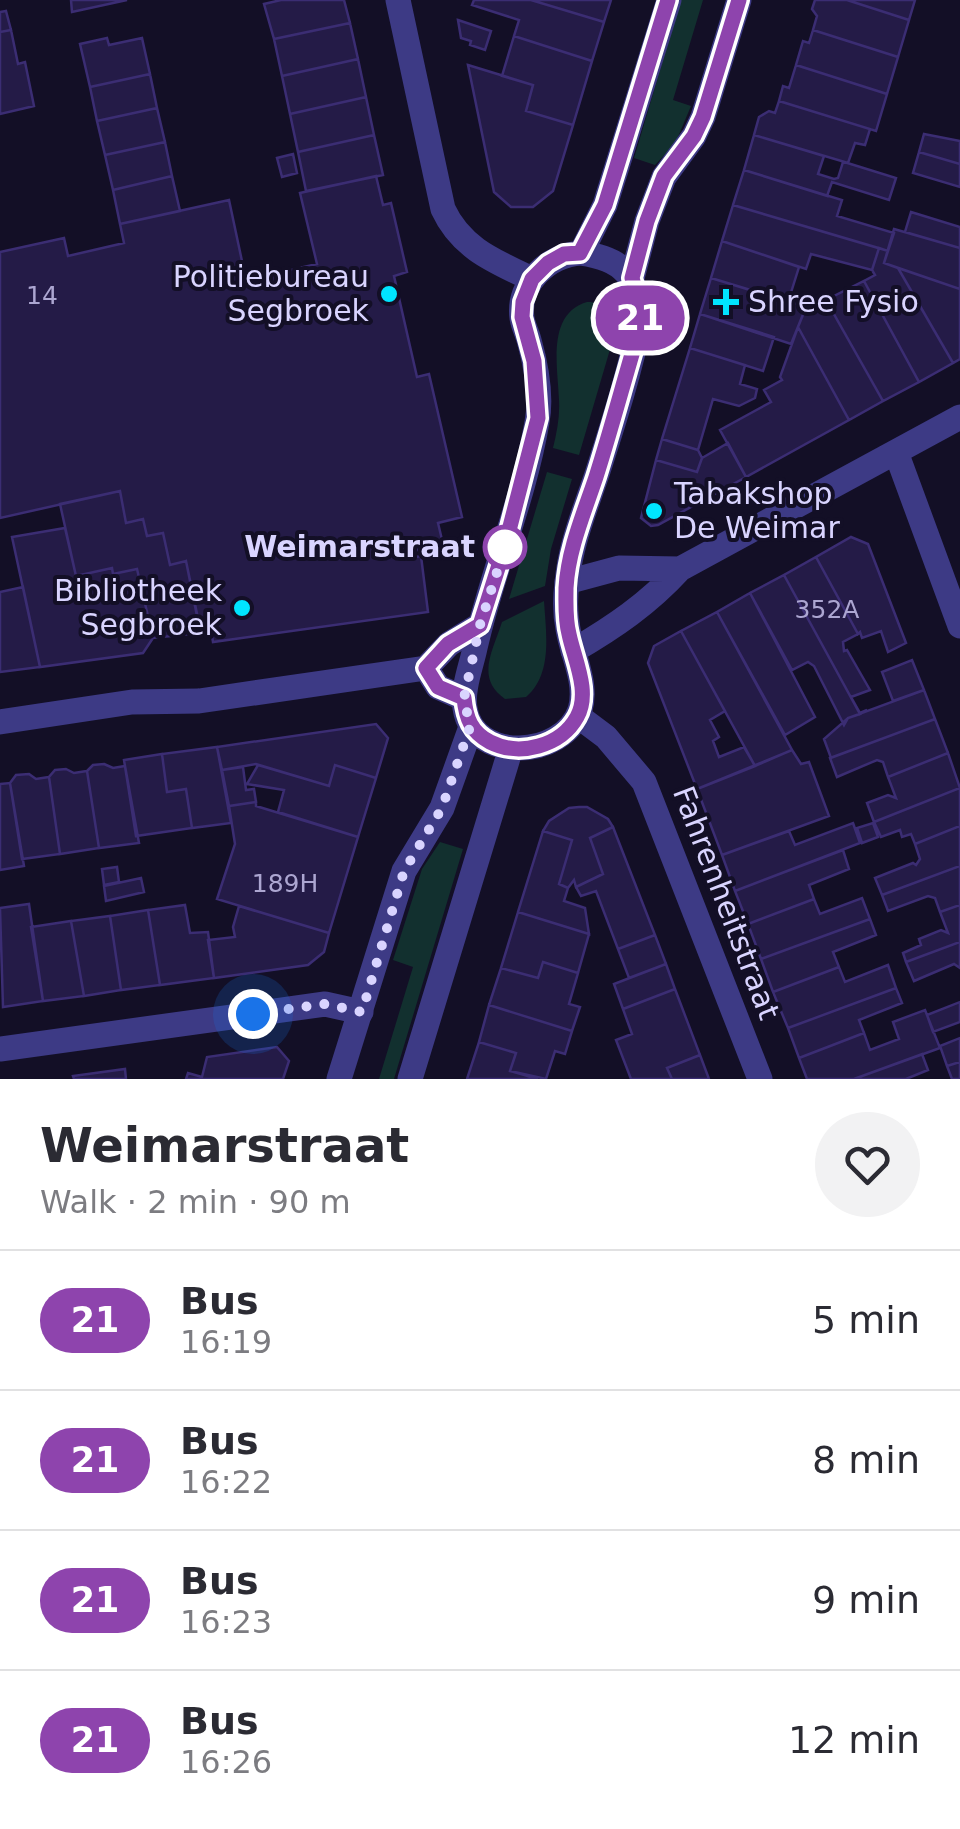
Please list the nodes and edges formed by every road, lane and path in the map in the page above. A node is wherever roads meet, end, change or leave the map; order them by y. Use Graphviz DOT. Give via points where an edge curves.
graph roads {
  1 [pos="398,0"];
  2 [pos="668,0"];
  3 [pos="739,0"];
  4 [pos="580,253"];
  5 [pos="632,278"];
  6 [pos="532,279"];
  7 [pos="960,417"];
  8 [pos="896,452"];
  9 [pos="680,570"];
  10 [pos="566,582"];
  11 [pos="480,625"];
  12 [pos="960,626"];
  13 [pos="574,651"];
  14 [pos="426,668"];
  15 [pos="464,698"];
  16 [pos="578,716"];
  17 [pos="0,722"];
  18 [pos="470,727"];
  19 [pos="511,748"];
  20 [pos="362,1012"];
  21 [pos="0,1049"];
  22 [pos="339,1079"];
  23 [pos="410,1079"];
  24 [pos="760,1079"];
  1 -- 6 [label="street" via="450,225 461,240"];
  2 -- 4 [label="street" via="605,205"];
  3 -- 5 [label="street" via="703,117 664,176"];
  4 -- 5 [label="street" via="602,256"];
  4 -- 6 [label="street" via="564,254"];
  5 -- 10 [label="street" via="640,321"];
  6 -- 11 [label="street" via="522,317 538,418"];
  7 -- 8 [label="street"];
  8 -- 9 [label="street"];
  8 -- 12 [label="street"];
  9 -- 10 [label="street" via="619,568"];
  9 -- 13 [label="street" via="624,621"];
  10 -- 13 [label="street"];
  11 -- 14 [label="street" via="448,644"];
  11 -- 15 [label="street"];
  13 -- 16 [label="street" via="582,692"];
  14 -- 15 [label="street" via="438,687"];
  14 -- 17 [label="street" via="199,702 132,702"];
  15 -- 18 [label="street"];
  16 -- 19 [label="street" via="543,746"];
  16 -- 24 [label="street, Fahrenheitstraat" via="644,782"];
  18 -- 19 [label="street"];
  18 -- 20 [label="street" via="442,808 404,871"];
  19 -- 23 [label="street"];
  20 -- 21 [label="street" via="325,1004"];
  20 -- 22 [label="street"];
}
